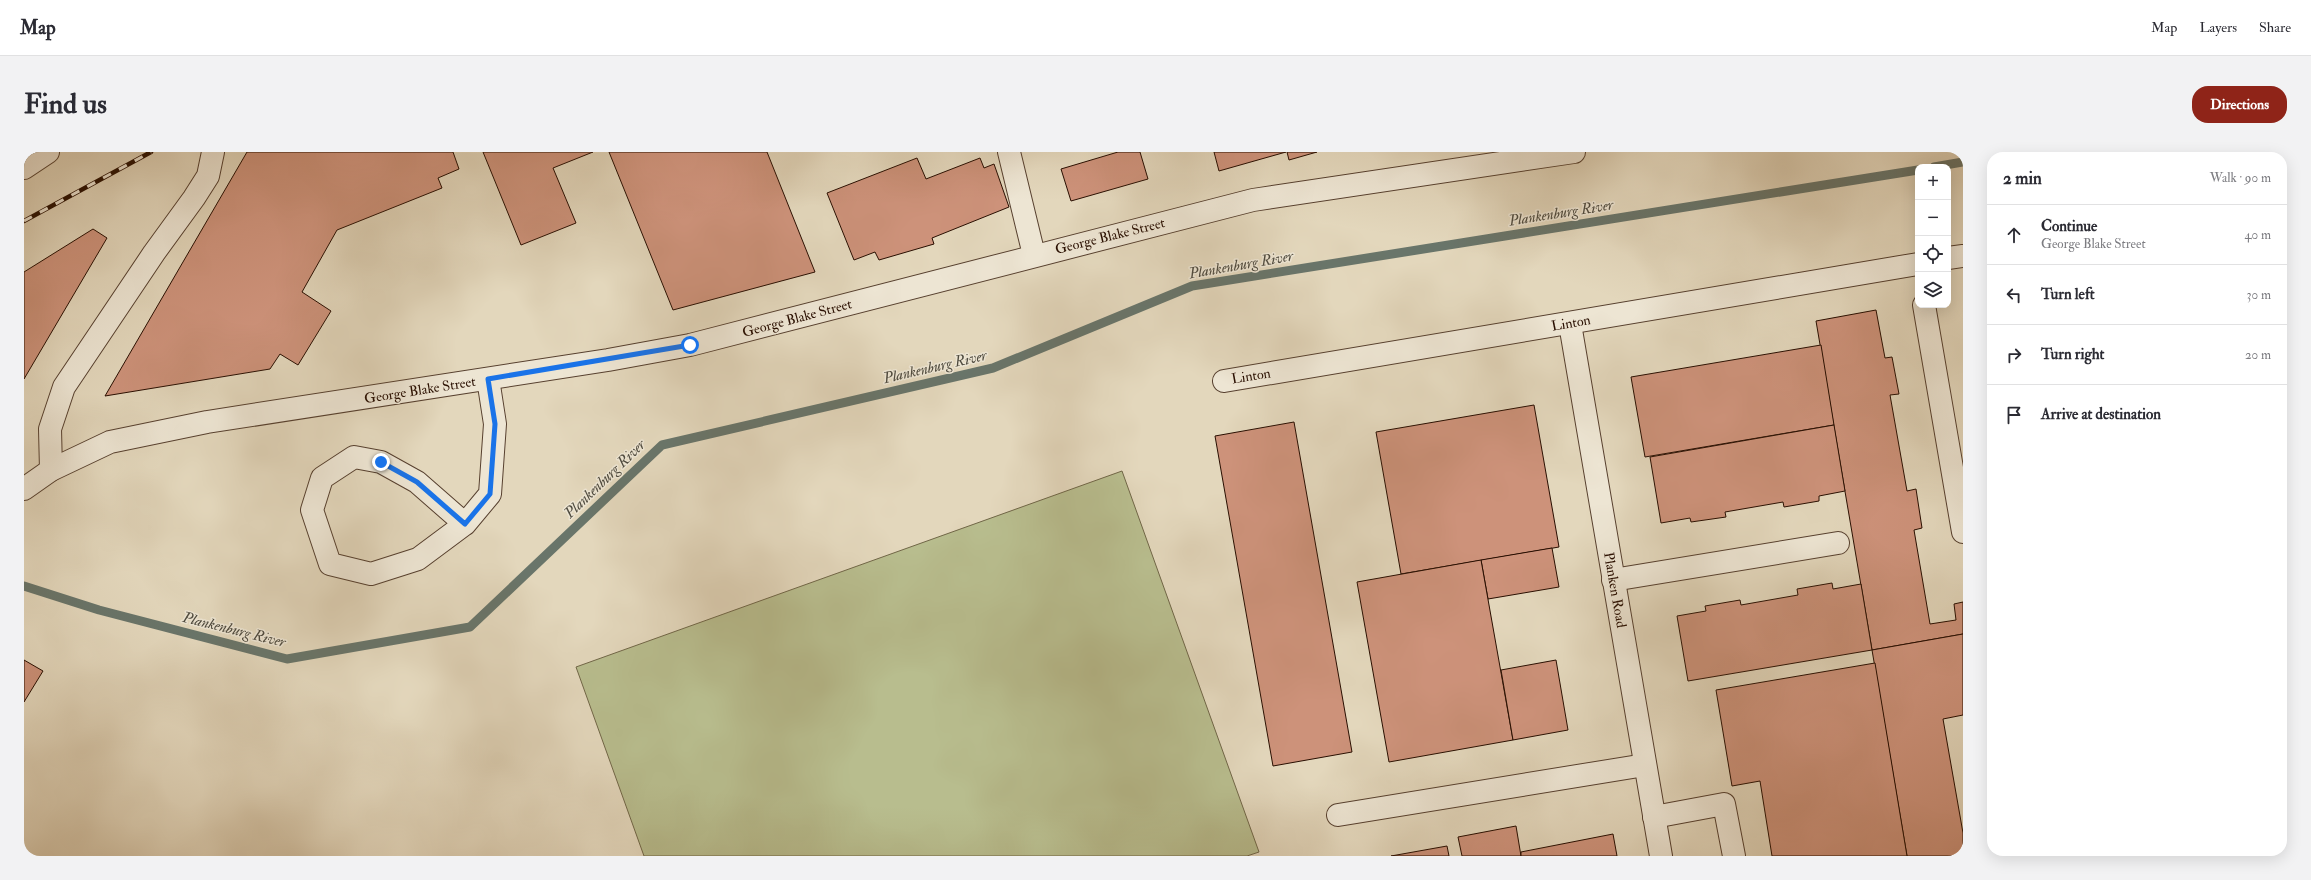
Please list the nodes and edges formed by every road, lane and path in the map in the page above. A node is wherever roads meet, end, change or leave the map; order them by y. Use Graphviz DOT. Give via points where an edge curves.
graph roads {
  1 [pos="48,152"];
  2 [pos="213,152"];
  3 [pos="1009,152"];
  4 [pos="1574,152"];
  5 [pos="1461,160"];
  6 [pos="24,168"];
  7 [pos="1034,255"];
  8 [pos="1963,256"];
  9 [pos="1951,258"];
  10 [pos="1915,267"];
  11 [pos="1925,308"];
  12 [pos="1570,324"];
  13 [pos="488,379"];
  14 [pos="1224,381"];
  15 [pos="51,470"];
  16 [pos="24,489"];
  17 [pos="465,524"];
  18 [pos="1963,532"];
  19 [pos="1838,544"];
  20 [pos="1613,580"];
  21 [pos="1645,765"];
  22 [pos="1338,815"];
  23 [pos="1654,817"];
  24 [pos="1660,856"];
  25 [pos="1734,856"];
  1 -- 6 [label="street"];
  2 -- 15 [label="street" via="208,176 64,387 50,429"];
  3 -- 7 [label="street"];
  4 -- 5 [label="street, George Blake Street"];
  5 -- 7 [label="street, George Blake Street" via="1253,200"];
  7 -- 13 [label="street, George Blake Street" via="697,343"];
  8 -- 9 [label="street"];
  10 -- 12 [label="street, Linton"];
  11 -- 18 [label="street"];
  12 -- 14 [label="street, Linton"];
  12 -- 20 [label="street, Planken Road"];
  13 -- 15 [label="street, George Blake Street" via="162,431 110,442"];
  13 -- 17 [label="street" via="495,424 490,494"];
  15 -- 16 [label="street, George Blake Street"];
  17 -- 17 [label="street" via="418,559 371,574 330,564 312,510 322,478 354,457 381,462 417,482"];
  19 -- 20 [label="street"];
  20 -- 21 [label="street, Planken Road"];
  21 -- 22 [label="street"];
  21 -- 23 [label="street, Planken Road"];
  23 -- 24 [label="street, Planken Road"];
  23 -- 25 [label="street" via="1724,804"];
}
